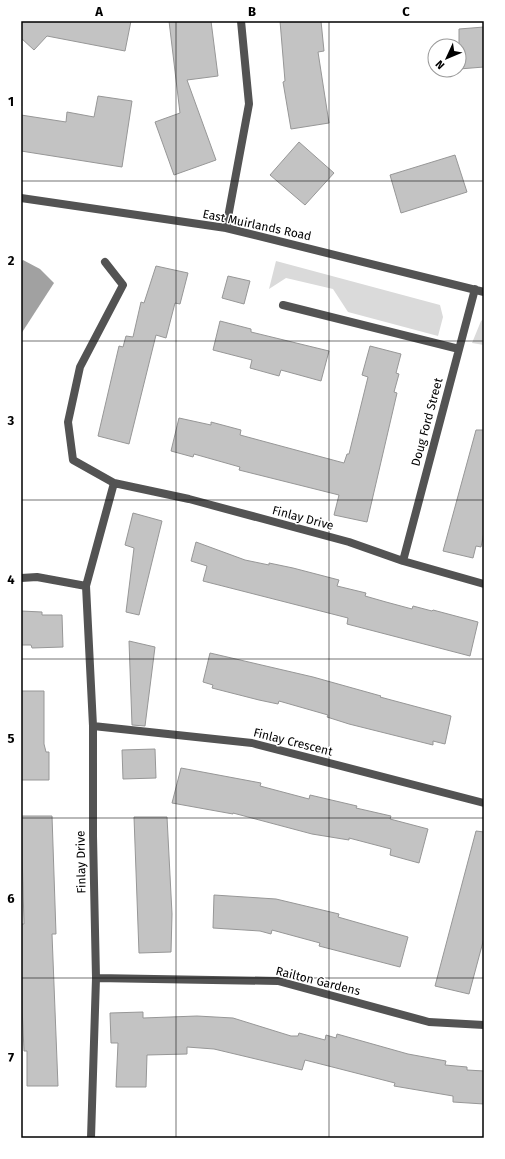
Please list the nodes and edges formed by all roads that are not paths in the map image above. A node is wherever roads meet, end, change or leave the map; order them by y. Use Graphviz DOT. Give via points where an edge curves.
graph roads {
  1 [pos="241,21"];
  2 [pos="21,198"];
  3 [pos="226,228"];
  4 [pos="105,262"];
  5 [pos="475,289"];
  6 [pos="484,292"];
  7 [pos="283,305"];
  8 [pos="459,349"];
  9 [pos="114,484"];
  10 [pos="403,561"];
  11 [pos="21,578"];
  12 [pos="484,584"];
  13 [pos="86,586"];
  14 [pos="93,726"];
  15 [pos="484,803"];
  16 [pos="96,978"];
  17 [pos="484,1025"];
  18 [pos="91,1138"];
  1 -- 3 [label="street" via="248,104"];
  2 -- 3 [label="street, East Muirlands Road"];
  3 -- 5 [label="street, East Muirlands Road"];
  4 -- 9 [label="street, Finlay Drive" via="123,285 80,367 68,422 73,460"];
  5 -- 6 [label="street, East Muirlands Road"];
  5 -- 8 [label="street, Doug Ford Street"];
  7 -- 8 [label="street"];
  8 -- 10 [label="street, Doug Ford Street"];
  9 -- 10 [label="street, Finlay Drive" via="219,507 349,542"];
  9 -- 13 [label="street, Finlay Drive"];
  10 -- 12 [label="street, Finlay Drive"];
  11 -- 13 [label="street" via="37,577"];
  13 -- 14 [label="street, Finlay Drive"];
  14 -- 15 [label="street, Finlay Crescent" via="252,743"];
  14 -- 16 [label="street, Finlay Drive"];
  16 -- 17 [label="street, Railton Gardens" via="278,981 428,1022"];
  16 -- 18 [label="street, Finlay Drive"];
}
